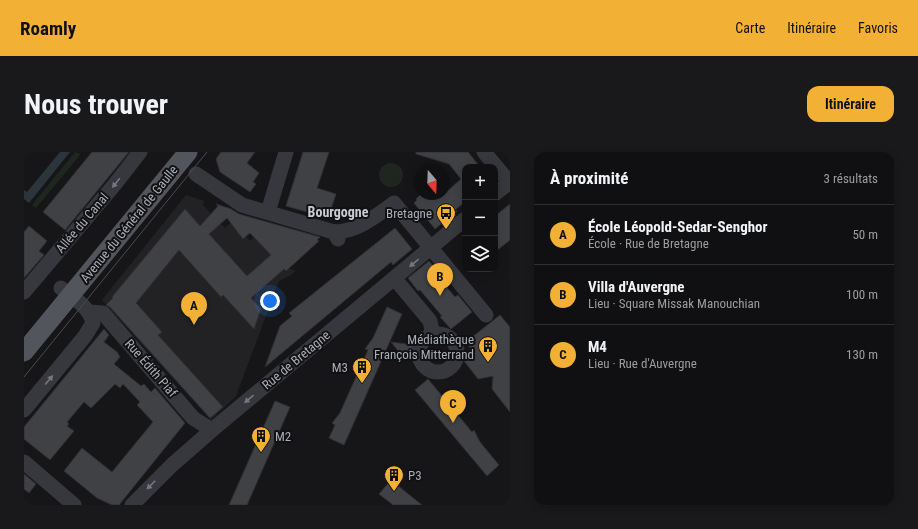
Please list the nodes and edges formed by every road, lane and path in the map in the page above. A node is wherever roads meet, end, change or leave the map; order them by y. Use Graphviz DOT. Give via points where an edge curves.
graph roads {
  1 [pos="140,152"];
  2 [pos="172,152"];
  3 [pos="188,152"];
  4 [pos="286,152"];
  5 [pos="484,152"];
  6 [pos="196,174"];
  7 [pos="510,182"];
  8 [pos="498,192"];
  9 [pos="268,212"];
  10 [pos="462,222"];
  11 [pos="431,248"];
  12 [pos="395,279"];
  13 [pos="24,292"];
  14 [pos="66,292"];
  15 [pos="89,312"];
  16 [pos="486,315"];
  17 [pos="24,334"];
  18 [pos="433,335"];
  19 [pos="24,352"];
  20 [pos="24,410"];
  21 [pos="212,430"];
  22 [pos="24,462"];
  23 [pos="74,505"];
  24 [pos="132,505"];
  1 -- 13 [label="street, Allée du Canal, one-way"];
  2 -- 14 [label="main road, Avenue du Général de Gaulle"];
  3 -- 14 [label="main road, Avenue du Général de Gaulle"];
  4 -- 9 [label="street"];
  5 -- 7 [label="street"];
  6 -- 9 [label="street" via="242,205"];
  7 -- 8 [label="street"];
  9 -- 11 [label="street" via="336,236 364,224 394,203"];
  10 -- 11 [label="street, Rue de Bretagne"];
  11 -- 12 [label="street, Rue de Bretagne, one-way"];
  11 -- 16 [label="street"];
  12 -- 18 [label="street" via="430,321"];
  12 -- 21 [label="street, Rue de Bretagne, one-way"];
  14 -- 15 [label="street, Avenue du Général de Gaulle"];
  14 -- 17 [label="main road, Avenue du Général de Gaulle"];
  14 -- 19 [label="main road, Avenue du Général de Gaulle"];
  20 -- 15 [label="street, one-way" via="85,336 93,323"];
  15 -- 21 [label="street, Rue Édith Piaf" via="103,313 193,418"];
  21 -- 24 [label="street, Rue de Bretagne, one-way"];
  22 -- 23 [label="street"];
}
